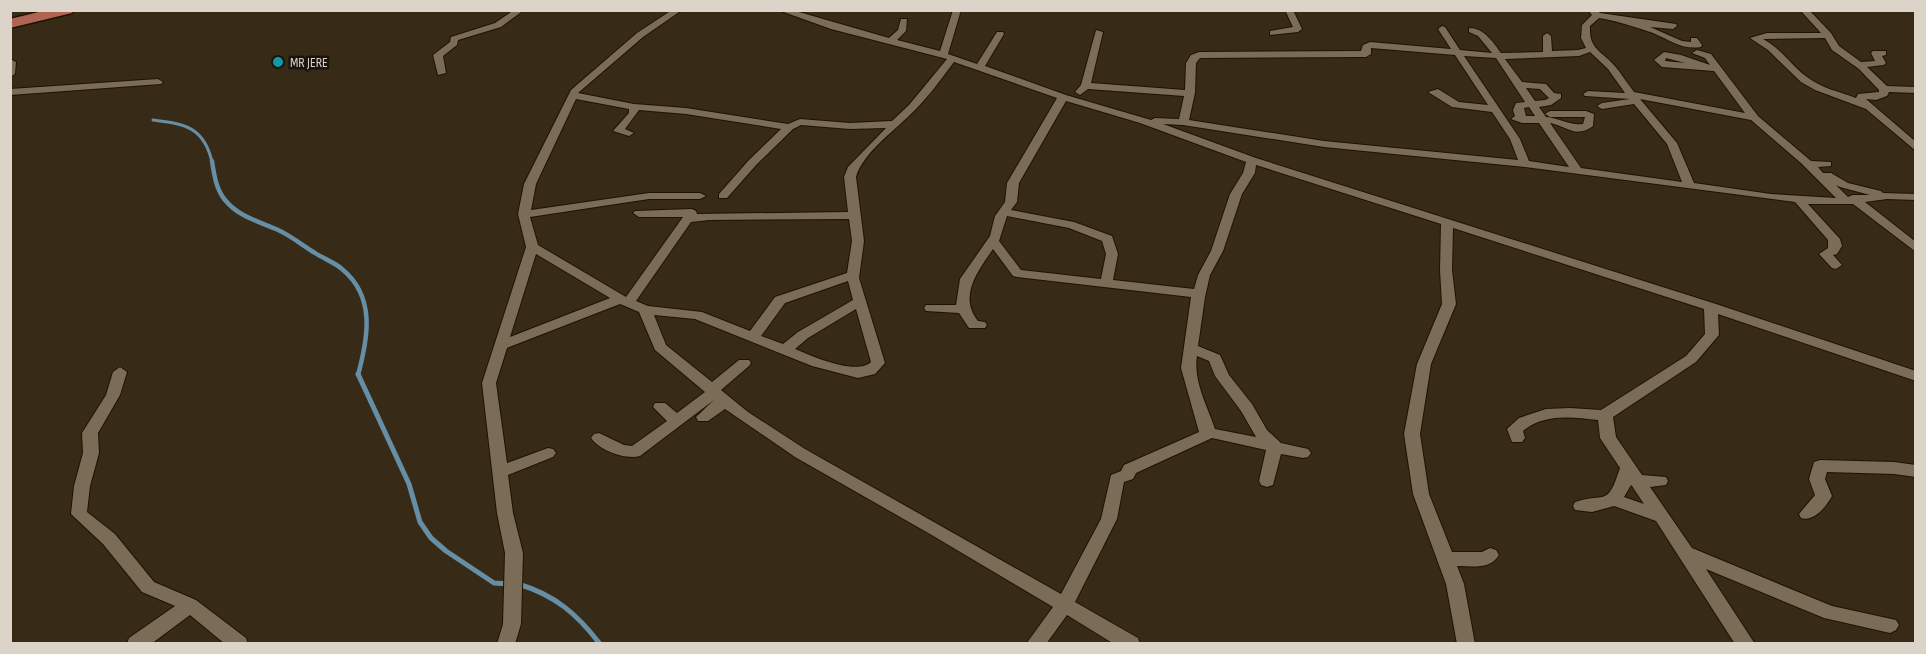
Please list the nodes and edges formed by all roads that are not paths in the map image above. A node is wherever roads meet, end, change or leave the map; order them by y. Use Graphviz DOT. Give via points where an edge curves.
graph roads {
  1 [pos="67,10"];
  2 [pos="520,10"];
  3 [pos="678,10"];
  4 [pos="782,10"];
  5 [pos="957,10"];
  6 [pos="1289,10"];
  7 [pos="1804,10"];
  8 [pos="1594,13"];
  9 [pos="1624,20"];
  10 [pos="904,21"];
  11 [pos="10,24"];
  12 [pos="1673,26"];
  13 [pos="1442,29"];
  14 [pos="1472,30"];
  15 [pos="1099,32"];
  16 [pos="1273,33"];
  17 [pos="1000,34"];
  18 [pos="1828,35"];
  19 [pos="1547,36"];
  20 [pos="1694,40"];
  21 [pos="891,41"];
  22 [pos="1591,49"];
  23 [pos="1458,52"];
  24 [pos="1698,53"];
  25 [pos="1883,53"];
  26 [pos="1548,55"];
  27 [pos="1499,56"];
  28 [pos="947,57"];
  29 [pos="11,62"];
  30 [pos="1860,65"];
  31 [pos="1702,66"];
  32 [pos="979,68"];
  33 [pos="1717,68"];
  34 [pos="441,73"];
  35 [pos="10,74"];
  36 [pos="158,82"];
  37 [pos="1518,85"];
  38 [pos="1086,86"];
  39 [pos="1884,89"];
  40 [pos="1916,90"];
  41 [pos="10,92"];
  42 [pos="1432,92"];
  43 [pos="1190,93"];
  44 [pos="1588,94"];
  45 [pos="572,95"];
  46 [pos="1633,97"];
  47 [pos="1067,98"];
  48 [pos="1532,105"];
  49 [pos="1602,106"];
  50 [pos="634,107"];
  51 [pos="1869,107"];
  52 [pos="1493,109"];
  53 [pos="1754,117"];
  54 [pos="1144,121"];
  55 [pos="1183,122"];
  56 [pos="1543,122"];
  57 [pos="1555,122"];
  58 [pos="896,124"];
  59 [pos="789,127"];
  60 [pos="629,133"];
  61 [pos="1916,148"];
  62 [pos="1252,160"];
  63 [pos="1525,164"];
  64 [pos="1827,164"];
  65 [pos="1811,167"];
  66 [pos="1577,170"];
  67 [pos="1689,184"];
  68 [pos="700,196"];
  69 [pos="723,196"];
  70 [pos="1887,196"];
  71 [pos="1916,197"];
  72 [pos="1798,199"];
  73 [pos="1849,199"];
  74 [pos="1004,212"];
  75 [pos="639,213"];
  76 [pos="524,214"];
  77 [pos="691,215"];
  78 [pos="855,215"];
  79 [pos="718,216"];
  80 [pos="1447,223"];
  81 [pos="993,241"];
  82 [pos="532,247"];
  83 [pos="1916,248"];
  84 [pos="1836,265"];
  85 [pos="853,275"];
  86 [pos="1106,283"];
  87 [pos="1199,294"];
  88 [pos="624,301"];
  89 [pos="860,301"];
  90 [pos="931,308"];
  91 [pos="1711,308"];
  92 [pos="964,309"];
  93 [pos="645,310"];
  94 [pos="980,325"];
  95 [pos="752,338"];
  96 [pos="502,345"];
  97 [pos="1192,349"];
  98 [pos="785,350"];
  99 [pos="744,363"];
  100 [pos="120,372"];
  101 [pos="1916,376"];
  102 [pos="717,395"];
  103 [pos="660,407"];
  104 [pos="1585,414"];
  105 [pos="1605,416"];
  106 [pos="703,417"];
  107 [pos="675,421"];
  108 [pos="1207,432"];
  109 [pos="599,438"];
  110 [pos="1516,438"];
  111 [pos="1609,441"];
  112 [pos="1275,446"];
  113 [pos="548,453"];
  114 [pos="1303,453"];
  115 [pos="1916,471"];
  116 [pos="500,472"];
  117 [pos="1631,475"];
  118 [pos="1267,481"];
  119 [pos="1660,481"];
  120 [pos="1615,500"];
  121 [pos="1581,506"];
  122 [pos="1807,514"];
  123 [pos="1659,516"];
  124 [pos="1686,553"];
  125 [pos="1490,555"];
  126 [pos="1445,559"];
  127 [pos="1065,604"];
  128 [pos="190,605"];
  129 [pos="1890,625"];
  130 [pos="136,644"];
  131 [pos="239,644"];
  132 [pos="506,644"];
  133 [pos="1035,644"];
  134 [pos="1131,644"];
  135 [pos="1466,644"];
  136 [pos="1746,644"];
  1 -- 11 [label="highway"];
  2 -- 34 [label="street" via="498,25 454,39 438,55"];
  3 -- 45 [label="street" via="640,35"];
  4 -- 21 [label="street"];
  5 -- 28 [label="street"];
  6 -- 16 [label="street" via="1298,29"];
  7 -- 18 [label="street"];
  8 -- 9 [label="street"];
  8 -- 22 [label="street" via="1586,25"];
  9 -- 12 [label="street"];
  9 -- 20 [label="street" via="1680,44 1698,45"];
  10 -- 21 [label="street" via="902,31"];
  13 -- 23 [label="street"];
  14 -- 27 [label="street" via="1481,34"];
  15 -- 38 [label="street"];
  17 -- 32 [label="street"];
  18 -- 30 [label="street" via="1835,48"];
  18 -- 51 [label="street" via="1758,35 1754,39 1773,49 1810,84"];
  19 -- 26 [label="street"];
  21 -- 28 [label="street"];
  22 -- 26 [label="street"];
  22 -- 46 [label="street" via="1611,67"];
  23 -- 27 [label="street"];
  23 -- 43 [label="street" via="1367,46 1368,54 1199,55 1191,63"];
  23 -- 52 [label="street"];
  24 -- 33 [label="street" via="1708,56"];
  25 -- 30 [label="street" via="1876,53 1881,63"];
  26 -- 27 [label="street"];
  27 -- 37 [label="street"];
  28 -- 32 [label="street"];
  28 -- 58 [label="street"];
  29 -- 35 [label="street"];
  30 -- 39 [label="street"];
  31 -- 33 [label="street"];
  32 -- 47 [label="street"];
  33 -- 53 [label="street"];
  36 -- 41 [label="street"];
  37 -- 48 [label="street"];
  37 -- 48 [label="street" via="1543,86 1551,95 1558,96 1548,103"];
  38 -- 43 [label="street"];
  38 -- 47 [label="street"];
  39 -- 40 [label="street"];
  39 -- 51 [label="street" via="1884,94 1876,97 1861,96"];
  42 -- 52 [label="street" via="1456,105"];
  43 -- 55 [label="street"];
  44 -- 46 [label="street"];
  45 -- 50 [label="street"];
  45 -- 76 [label="street" via="530,184"];
  46 -- 49 [label="street"];
  46 -- 53 [label="street"];
  46 -- 67 [label="street" via="1672,144"];
  47 -- 54 [label="street"];
  47 -- 74 [label="street" via="1020,168 1011,202"];
  48 -- 56 [label="street"];
  48 -- 56 [label="street" via="1517,107 1519,120"];
  50 -- 59 [label="street"];
  50 -- 60 [label="street" via="634,113 618,131"];
  51 -- 61 [label="street"];
  52 -- 63 [label="street" via="1515,139"];
  53 -- 65 [label="street"];
  54 -- 55 [label="street"];
  54 -- 62 [label="street"];
  55 -- 63 [label="street" via="1335,145"];
  56 -- 57 [label="street"];
  56 -- 66 [label="street"];
  58 -- 59 [label="street" via="800,122"];
  58 -- 78 [label="street" via="853,167 850,177"];
  59 -- 69 [label="street"];
  62 -- 80 [label="street"];
  62 -- 87 [label="street"];
  63 -- 66 [label="street"];
  64 -- 65 [label="street"];
  65 -- 70 [label="street" via="1844,185"];
  65 -- 73 [label="street"];
  66 -- 67 [label="street"];
  67 -- 72 [label="street"];
  68 -- 69 [label="street"];
  68 -- 76 [label="street" via="649,196"];
  68 -- 77 [label="street"];
  69 -- 79 [label="street"];
  70 -- 71 [label="street"];
  70 -- 73 [label="street"];
  72 -- 73 [label="street"];
  72 -- 84 [label="street" via="1834,239 1836,246 1825,254"];
  73 -- 83 [label="street"];
  74 -- 81 [label="street"];
  74 -- 86 [label="street" via="1073,225 1108,239 1112,262"];
  75 -- 77 [label="street"];
  76 -- 82 [label="street"];
  77 -- 79 [label="street"];
  77 -- 88 [label="street" via="673,235 642,288"];
  78 -- 79 [label="street"];
  78 -- 85 [label="street" via="858,241"];
  80 -- 91 [label="street"];
  80 -- 126 [label="street" via="1449,304 1424,364 1412,434 1420,494"];
  81 -- 86 [label="street" via="1017,273"];
  81 -- 92 [label="street" via="966,279"];
  82 -- 88 [label="street"];
  82 -- 96 [label="street"];
  85 -- 89 [label="street"];
  85 -- 95 [label="street" via="780,300"];
  86 -- 87 [label="street"];
  87 -- 97 [label="street"];
  88 -- 93 [label="street"];
  88 -- 96 [label="street"];
  89 -- 98 [label="street" via="802,335"];
  89 -- 98 [label="street" via="878,363 870,371 858,373 817,363"];
  90 -- 92 [label="street"];
  91 -- 101 [label="street"];
  91 -- 105 [label="street" via="1712,336 1691,358"];
  92 -- 94 [label="street" via="974,325"];
  93 -- 95 [label="street" via="697,315"];
  93 -- 102 [label="street" via="660,347"];
  95 -- 98 [label="street"];
  96 -- 116 [label="street" via="489,383"];
  97 -- 108 [label="street" via="1188,368"];
  97 -- 112 [label="street" via="1215,358 1222,376 1262,434"];
  99 -- 102 [label="street"];
  100 -- 128 [label="street" via="113,395 90,433 91,453 79,514 109,539 148,587"];
  102 -- 106 [label="street"];
  102 -- 107 [label="street"];
  102 -- 127 [label="street" via="808,458"];
  103 -- 107 [label="street"];
  104 -- 105 [label="street"];
  104 -- 110 [label="street" via="1552,413 1522,422 1515,429"];
  104 -- 111 [label="street"];
  105 -- 111 [label="street"];
  107 -- 109 [label="street" via="634,452"];
  108 -- 112 [label="street"];
  108 -- 127 [label="street" via="1117,478 1109,519"];
  111 -- 117 [label="street"];
  112 -- 114 [label="street"];
  112 -- 118 [label="street"];
  113 -- 116 [label="street"];
  115 -- 122 [label="street" via="1820,466 1817,479 1824,496"];
  116 -- 132 [label="street" via="514,553 512,624"];
  117 -- 119 [label="street"];
  117 -- 120 [label="street"];
  117 -- 123 [label="street"];
  120 -- 121 [label="street"];
  120 -- 123 [label="street"];
  123 -- 124 [label="street"];
  124 -- 129 [label="street" via="1830,613"];
  124 -- 136 [label="street"];
  125 -- 126 [label="street" via="1486,559"];
  126 -- 135 [label="street" via="1455,584"];
  127 -- 133 [label="street"];
  127 -- 134 [label="street"];
  128 -- 130 [label="street"];
  128 -- 131 [label="street"];
}
